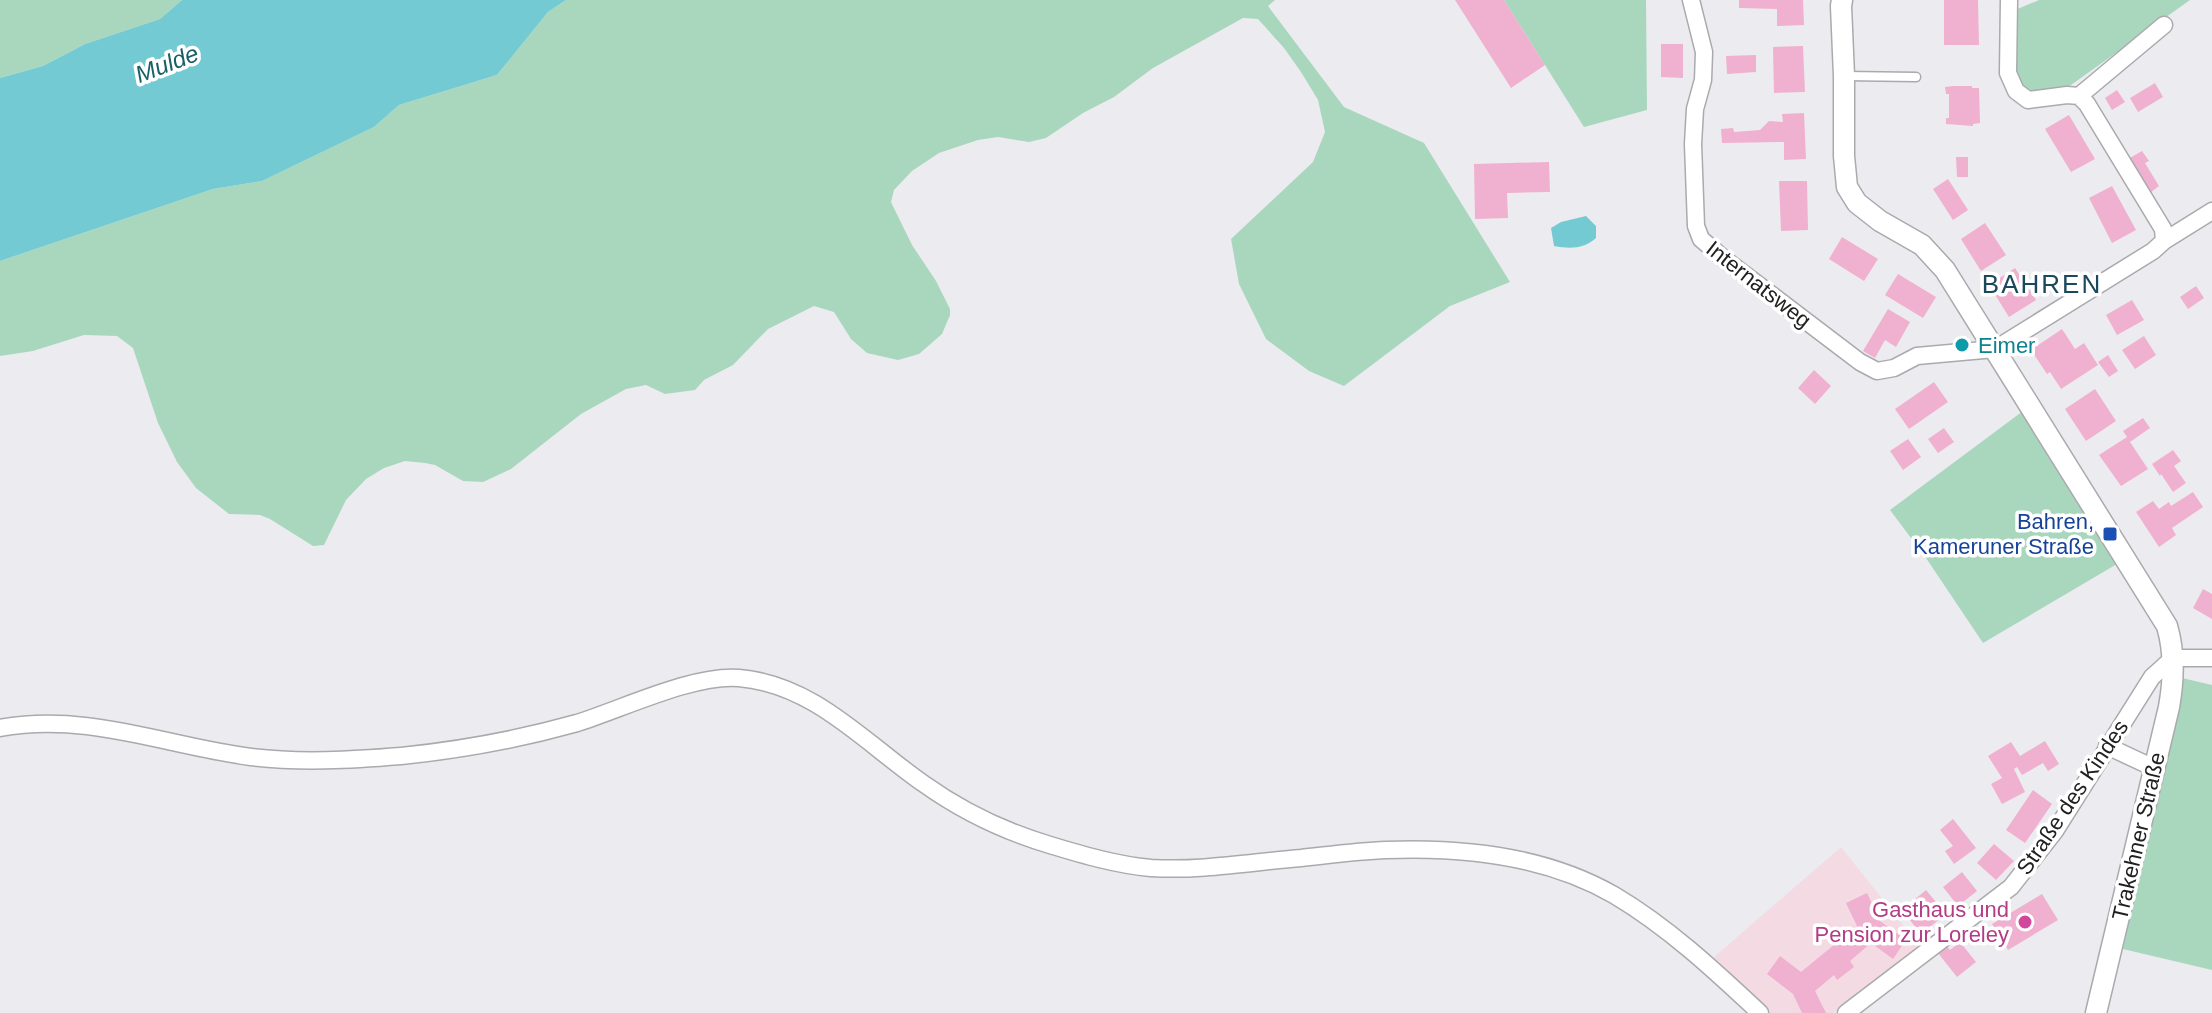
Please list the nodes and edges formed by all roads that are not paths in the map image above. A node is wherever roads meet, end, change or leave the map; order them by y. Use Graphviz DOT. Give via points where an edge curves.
graph roads {
  1 [pos="1691,0"];
  2 [pos="1842,0"];
  3 [pos="2009,0"];
  4 [pos="2164,25"];
  5 [pos="1844,76"];
  6 [pos="1916,77"];
  7 [pos="2079,96"];
  8 [pos="2212,211"];
  9 [pos="2164,241"];
  10 [pos="1995,349"];
  11 [pos="2173,658"];
  12 [pos="2212,658"];
  13 [pos="0,728"];
  14 [pos="2107,746"];
  15 [pos="2154,768"];
  16 [pos="1760,1013"];
  17 [pos="1846,1013"];
  18 [pos="2096,1013"];
  1 -- 10 [label="street, Internatsweg" via="1704,52 1693,144 1701,239 1877,371 1917,356"];
  2 -- 5 [label="street, Trakehner Straße"];
  3 -- 7 [label="street" via="2008,73 2016,91 2028,100"];
  4 -- 7 [label="street"];
  5 -- 6 [label="lane"];
  5 -- 10 [label="street, Trakehner Straße" via="1847,187 1857,203 1922,245 1945,270"];
  7 -- 9 [label="street" via="2163,229"];
  8 -- 9 [label="street"];
  9 -- 10 [label="street"];
  10 -- 11 [label="street, Trakehner Straße" via="2167,626"];
  11 -- 12 [label="street"];
  11 -- 14 [label="street, Straße des Kindes" via="2152,677"];
  11 -- 15 [label="street, Trakehner Straße"];
  13 -- 16 [label="street" via="84,724 250,757 340,760 525,736 699,683 735,677 768,682 805,696 949,800 1015,833 1123,864 1182,868 1384,850 1453,851 1529,862 1572,875 1664,929"];
  14 -- 15 [label="street"];
  14 -- 17 [label="street, Straße des Kindes" via="2055,831 2011,887"];
  15 -- 18 [label="street, Trakehner Straße"];
}
